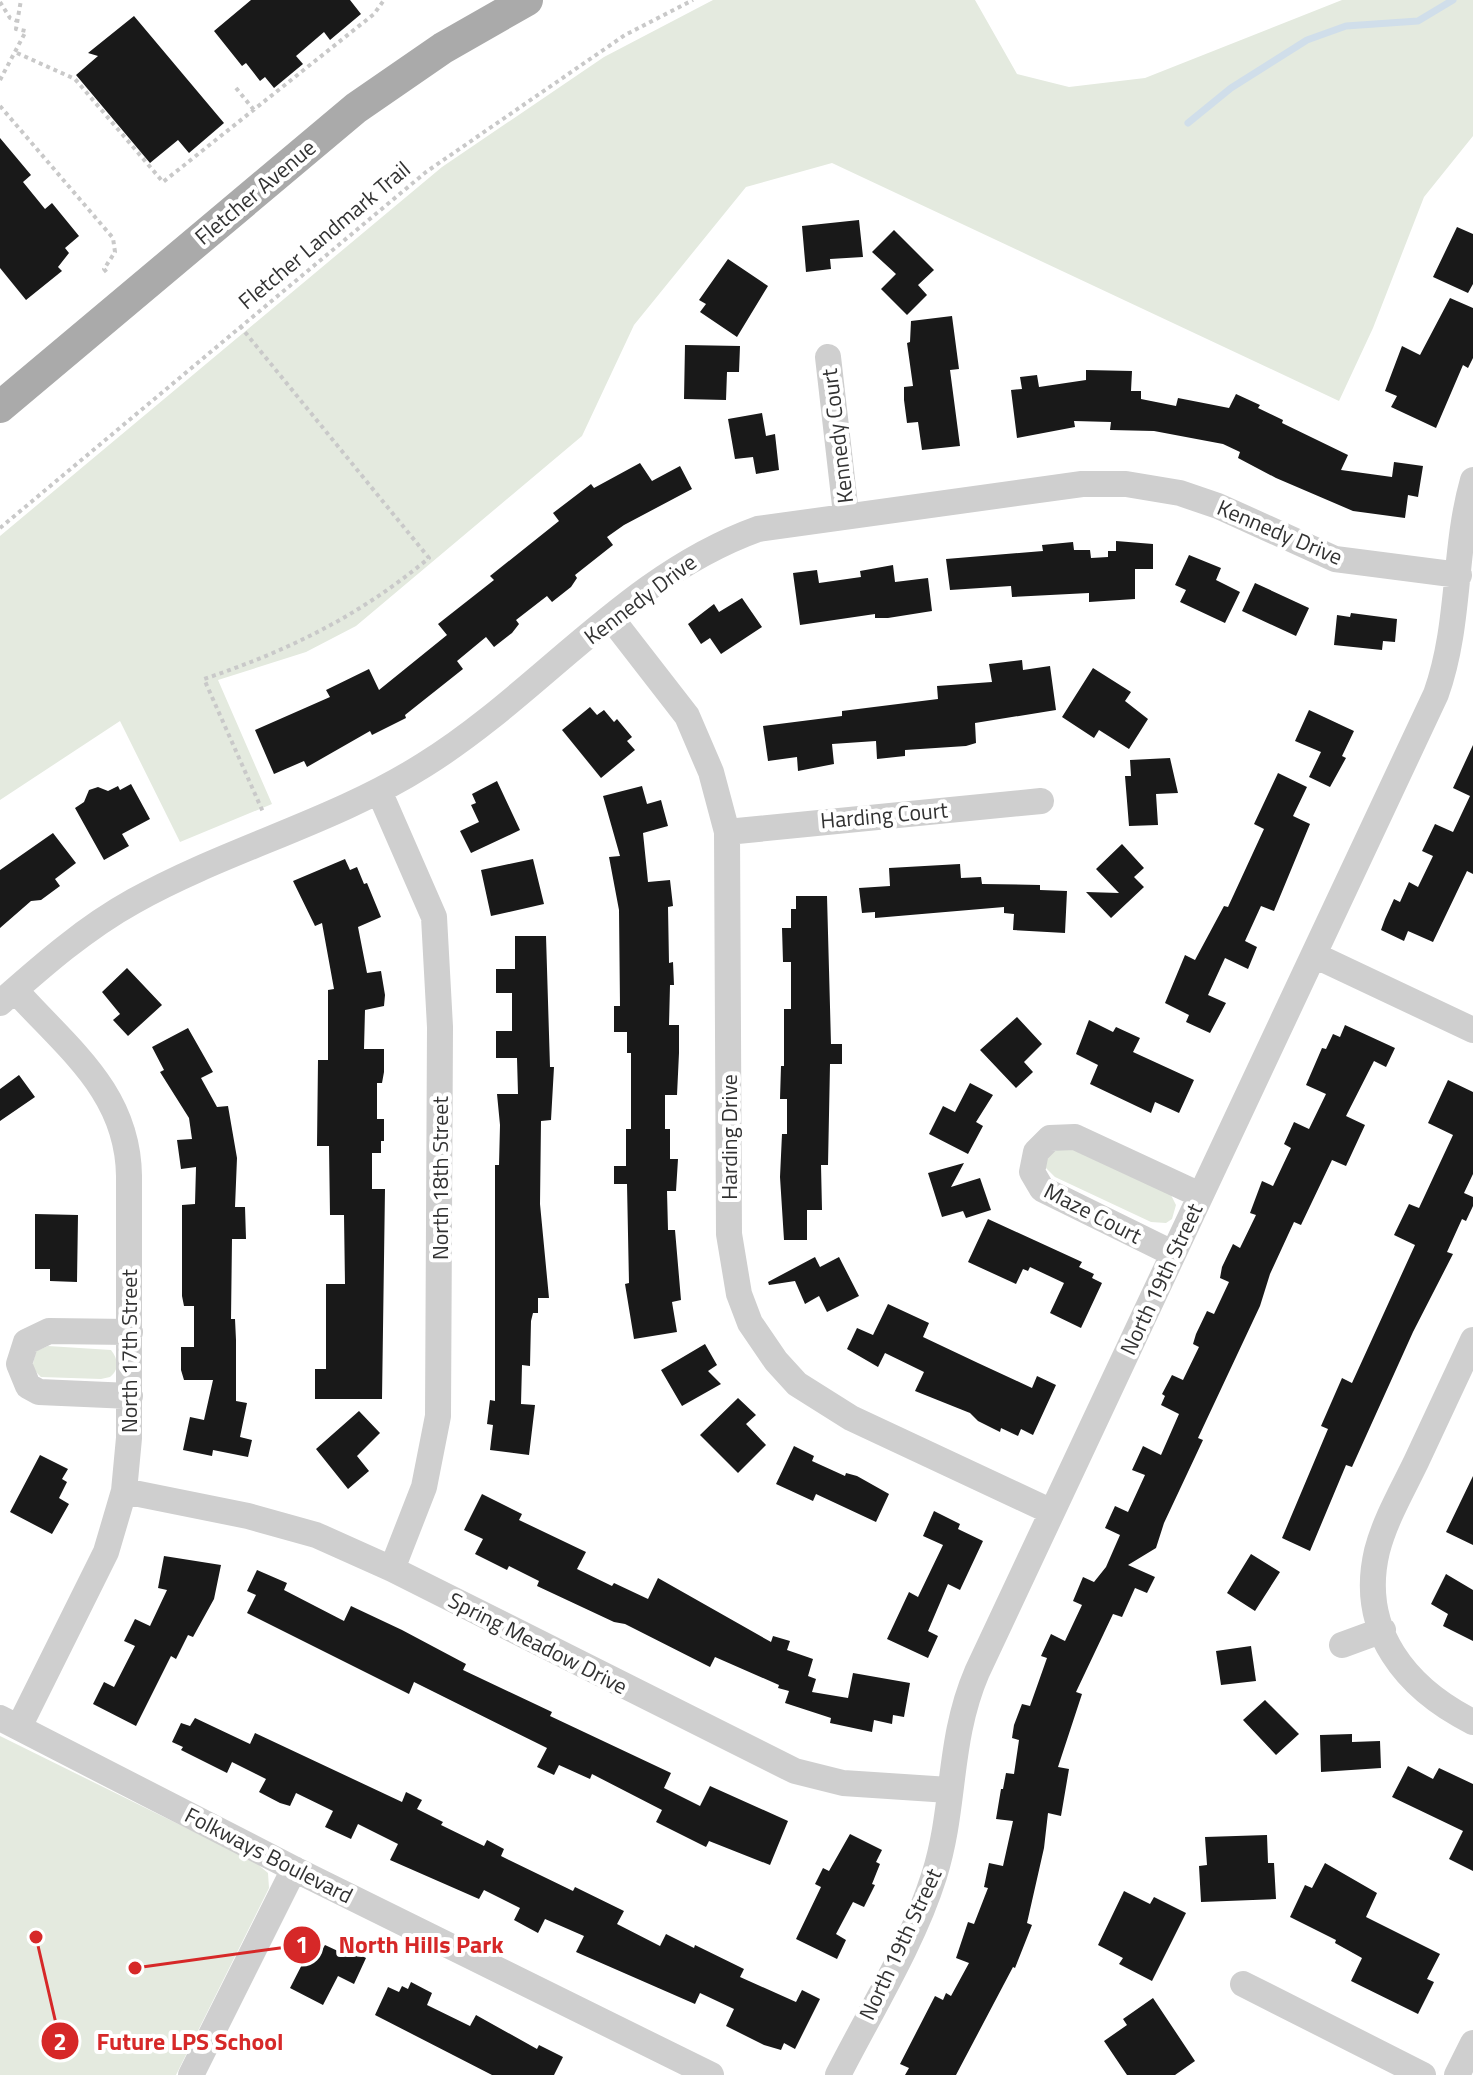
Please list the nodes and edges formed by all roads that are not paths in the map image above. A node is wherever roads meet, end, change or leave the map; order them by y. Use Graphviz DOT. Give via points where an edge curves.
graph roads {
  1 [pos="527,0"];
  2 [pos="828,357"];
  3 [pos="0,407"];
  4 [pos="1473,480"];
  5 [pos="846,514"];
  6 [pos="1459,575"];
  7 [pos="611,618"];
  8 [pos="379,791"];
  9 [pos="1041,801"];
  10 [pos="727,832"];
  11 [pos="1314,955"];
  12 [pos="7,997"];
  13 [pos="1473,1030"];
  14 [pos="1200,1195"];
  15 [pos="1172,1253"];
  16 [pos="130,1332"];
  17 [pos="1473,1340"];
  18 [pos="130,1396"];
  19 [pos="124,1491"];
  20 [pos="1052,1512"];
  21 [pos="392,1569"];
  22 [pos="1383,1630"];
  23 [pos="1342,1645"];
  24 [pos="9,1722"];
  25 [pos="1473,1722"];
  26 [pos="949,1790"];
  27 [pos="294,1869"];
  28 [pos="1243,1984"];
  29 [pos="191,2075"];
  30 [pos="711,2075"];
  31 [pos="838,2075"];
  32 [pos="1423,2075"];
  1 -- 3 [label="main road, Fletcher Avenue" via="443,48 356,108"];
  2 -- 5 [label="street, Kennedy Court"];
  4 -- 6 [label="street, North 19th Street"];
  5 -- 6 [label="street, Kennedy Drive" via="1082,484 1126,484 1194,497 1335,559"];
  5 -- 7 [label="street, Kennedy Drive" via="758,529 719,543 665,575"];
  6 -- 11 [label="street, North 19th Street" via="1452,643 1436,694"];
  7 -- 8 [label="street, Kennedy Drive" via="463,739"];
  7 -- 10 [label="street, Harding Drive" via="687,716 711,772"];
  8 -- 12 [label="street, Kennedy Drive" via="136,900 91,928"];
  8 -- 21 [label="street, North 18th Street" via="434,917 440,1027 438,1416 424,1487"];
  9 -- 10 [label="street, Harding Court"];
  10 -- 20 [label="street, Harding Drive" via="729,1234 739,1294 750,1323 776,1361 822,1402"];
  11 -- 13 [label="street"];
  11 -- 14 [label="street, North 19th Street"];
  12 -- 16 [label="street, North 17th Street" via="100,1083 124,1126 129,1149"];
  14 -- 15 [label="street, North 19th Street"];
  14 -- 15 [label="street, Maze Court" via="1075,1137 1050,1138 1036,1152 1032,1172 1042,1189"];
  15 -- 20 [label="street, North 19th Street"];
  16 -- 18 [label="street, North 17th Street"];
  16 -- 18 [label="street" via="49,1331 26,1342 19,1364 28,1386 39,1392"];
  17 -- 22 [label="street" via="1381,1539 1374,1579"];
  18 -- 19 [label="street, North 17th Street"];
  19 -- 21 [label="street, Spring Meadow Drive" via="283,1524"];
  19 -- 24 [label="street, North 17th Street" via="106,1552"];
  20 -- 26 [label="street, North 19th Street" via="970,1690"];
  21 -- 26 [label="street, Spring Meadow Drive" via="795,1771 852,1785"];
  22 -- 23 [label="street"];
  22 -- 25 [label="street" via="1412,1682 1435,1702"];
  24 -- 27 [label="street, Folkways Boulevard"];
  26 -- 31 [label="street, North 19th Street" via="932,1883"];
  27 -- 29 [label="street"];
  27 -- 30 [label="street, Folkways Boulevard"];
  28 -- 32 [label="street"];
}
